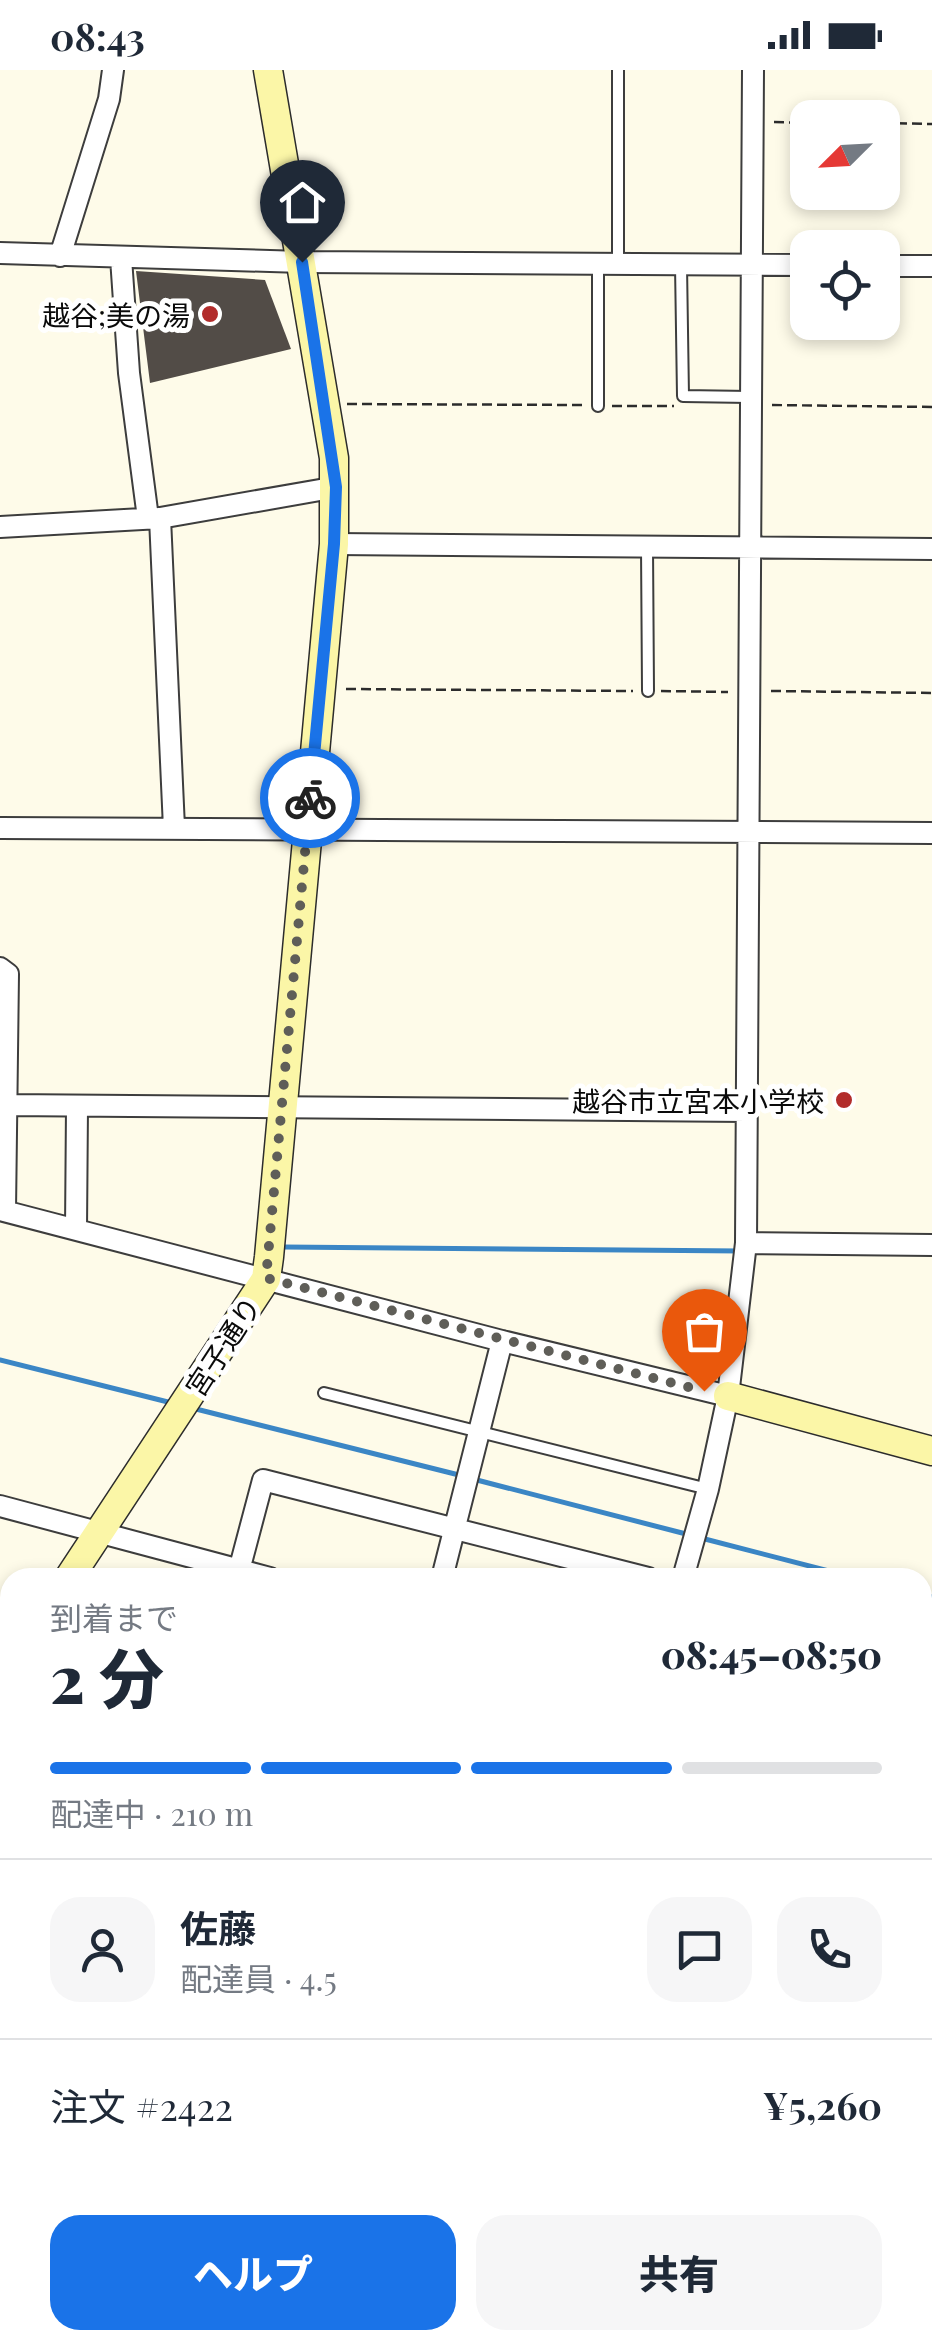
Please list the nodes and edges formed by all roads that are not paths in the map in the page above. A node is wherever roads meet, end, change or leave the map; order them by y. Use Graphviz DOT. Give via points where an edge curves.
graph roads {
  1 [pos="113,70"];
  2 [pos="268,70"];
  3 [pos="618,70"];
  4 [pos="753,70"];
  5 [pos="0,253"];
  6 [pos="60,256"];
  7 [pos="121,258"];
  8 [pos="302,262"];
  9 [pos="608,264"];
  10 [pos="682,264"];
  11 [pos="752,265"];
  12 [pos="790,265"];
  13 [pos="900,266"];
  14 [pos="932,266"];
  15 [pos="750,401"];
  16 [pos="598,406"];
  17 [pos="336,487"];
  18 [pos="154,518"];
  19 [pos="0,527"];
  20 [pos="334,544"];
  21 [pos="647,547"];
  22 [pos="750,548"];
  23 [pos="932,549"];
  24 [pos="648,691"];
  25 [pos="0,828"];
  26 [pos="174,828"];
  27 [pos="306,828"];
  28 [pos="748,830"];
  29 [pos="932,833"];
  30 [pos="0,968"];
  31 [pos="7,1106"];
  32 [pos="77,1107"];
  33 [pos="281,1110"];
  34 [pos="746,1111"];
  35 [pos="2,1210"];
  36 [pos="76,1229"];
  37 [pos="746,1243"];
  38 [pos="932,1245"];
  39 [pos="266,1278"];
  40 [pos="502,1341"];
  41 [pos="324,1392"];
  42 [pos="728,1396"];
  43 [pos="480,1432"];
  44 [pos="932,1451"];
  45 [pos="708,1489"];
  46 [pos="0,1506"];
  47 [pos="454,1531"];
  48 [pos="99,1532"];
  49 [pos="76,1568"];
  50 [pos="218,1568"];
  51 [pos="240,1568"];
  52 [pos="445,1568"];
  53 [pos="607,1568"];
  54 [pos="687,1568"];
  1 -- 6 [label="street"];
  2 -- 8 [label="street, 宮子通り"];
  3 -- 9 [label="lane"];
  4 -- 11 [label="street"];
  5 -- 6 [label="street"];
  6 -- 7 [label="street"];
  7 -- 8 [label="street"];
  7 -- 18 [label="street" via="128,373"];
  8 -- 9 [label="street"];
  8 -- 17 [label="street, 宮子通り"];
  9 -- 10 [label="street"];
  9 -- 16 [label="lane"];
  10 -- 11 [label="street"];
  10 -- 15 [label="lane" via="682,396"];
  11 -- 12 [label="street"];
  11 -- 15 [label="street"];
  13 -- 14 [label="street"];
  15 -- 22 [label="street"];
  17 -- 18 [label="street"];
  17 -- 20 [label="street, 宮子通り"];
  18 -- 19 [label="street"];
  18 -- 26 [label="street"];
  20 -- 21 [label="street"];
  20 -- 27 [label="street, 宮子通り"];
  21 -- 22 [label="street"];
  21 -- 24 [label="lane"];
  22 -- 23 [label="street"];
  22 -- 28 [label="street"];
  25 -- 26 [label="street"];
  26 -- 27 [label="street"];
  27 -- 28 [label="street"];
  27 -- 33 [label="street, 宮子通り"];
  28 -- 29 [label="street"];
  28 -- 34 [label="street"];
  30 -- 31 [label="street" via="8,974"];
  31 -- 32 [label="street"];
  31 -- 35 [label="street"];
  32 -- 33 [label="street"];
  32 -- 36 [label="street"];
  33 -- 34 [label="street"];
  33 -- 39 [label="street, 宮子通り"];
  34 -- 37 [label="street"];
  35 -- 36 [label="street"];
  36 -- 39 [label="street"];
  37 -- 38 [label="street"];
  37 -- 42 [label="street"];
  39 -- 40 [label="street"];
  39 -- 48 [label="street, 宮子通り"];
  40 -- 42 [label="street"];
  40 -- 43 [label="street"];
  41 -- 43 [label="lane"];
  42 -- 44 [label="street"];
  42 -- 45 [label="street"];
  43 -- 45 [label="lane"];
  43 -- 47 [label="street"];
  45 -- 54 [label="street"];
  46 -- 48 [label="street"];
  47 -- 51 [label="street" via="263,1480"];
  47 -- 52 [label="street"];
  47 -- 53 [label="street"];
  48 -- 49 [label="street, 宮子通り"];
  48 -- 50 [label="street"];
}
